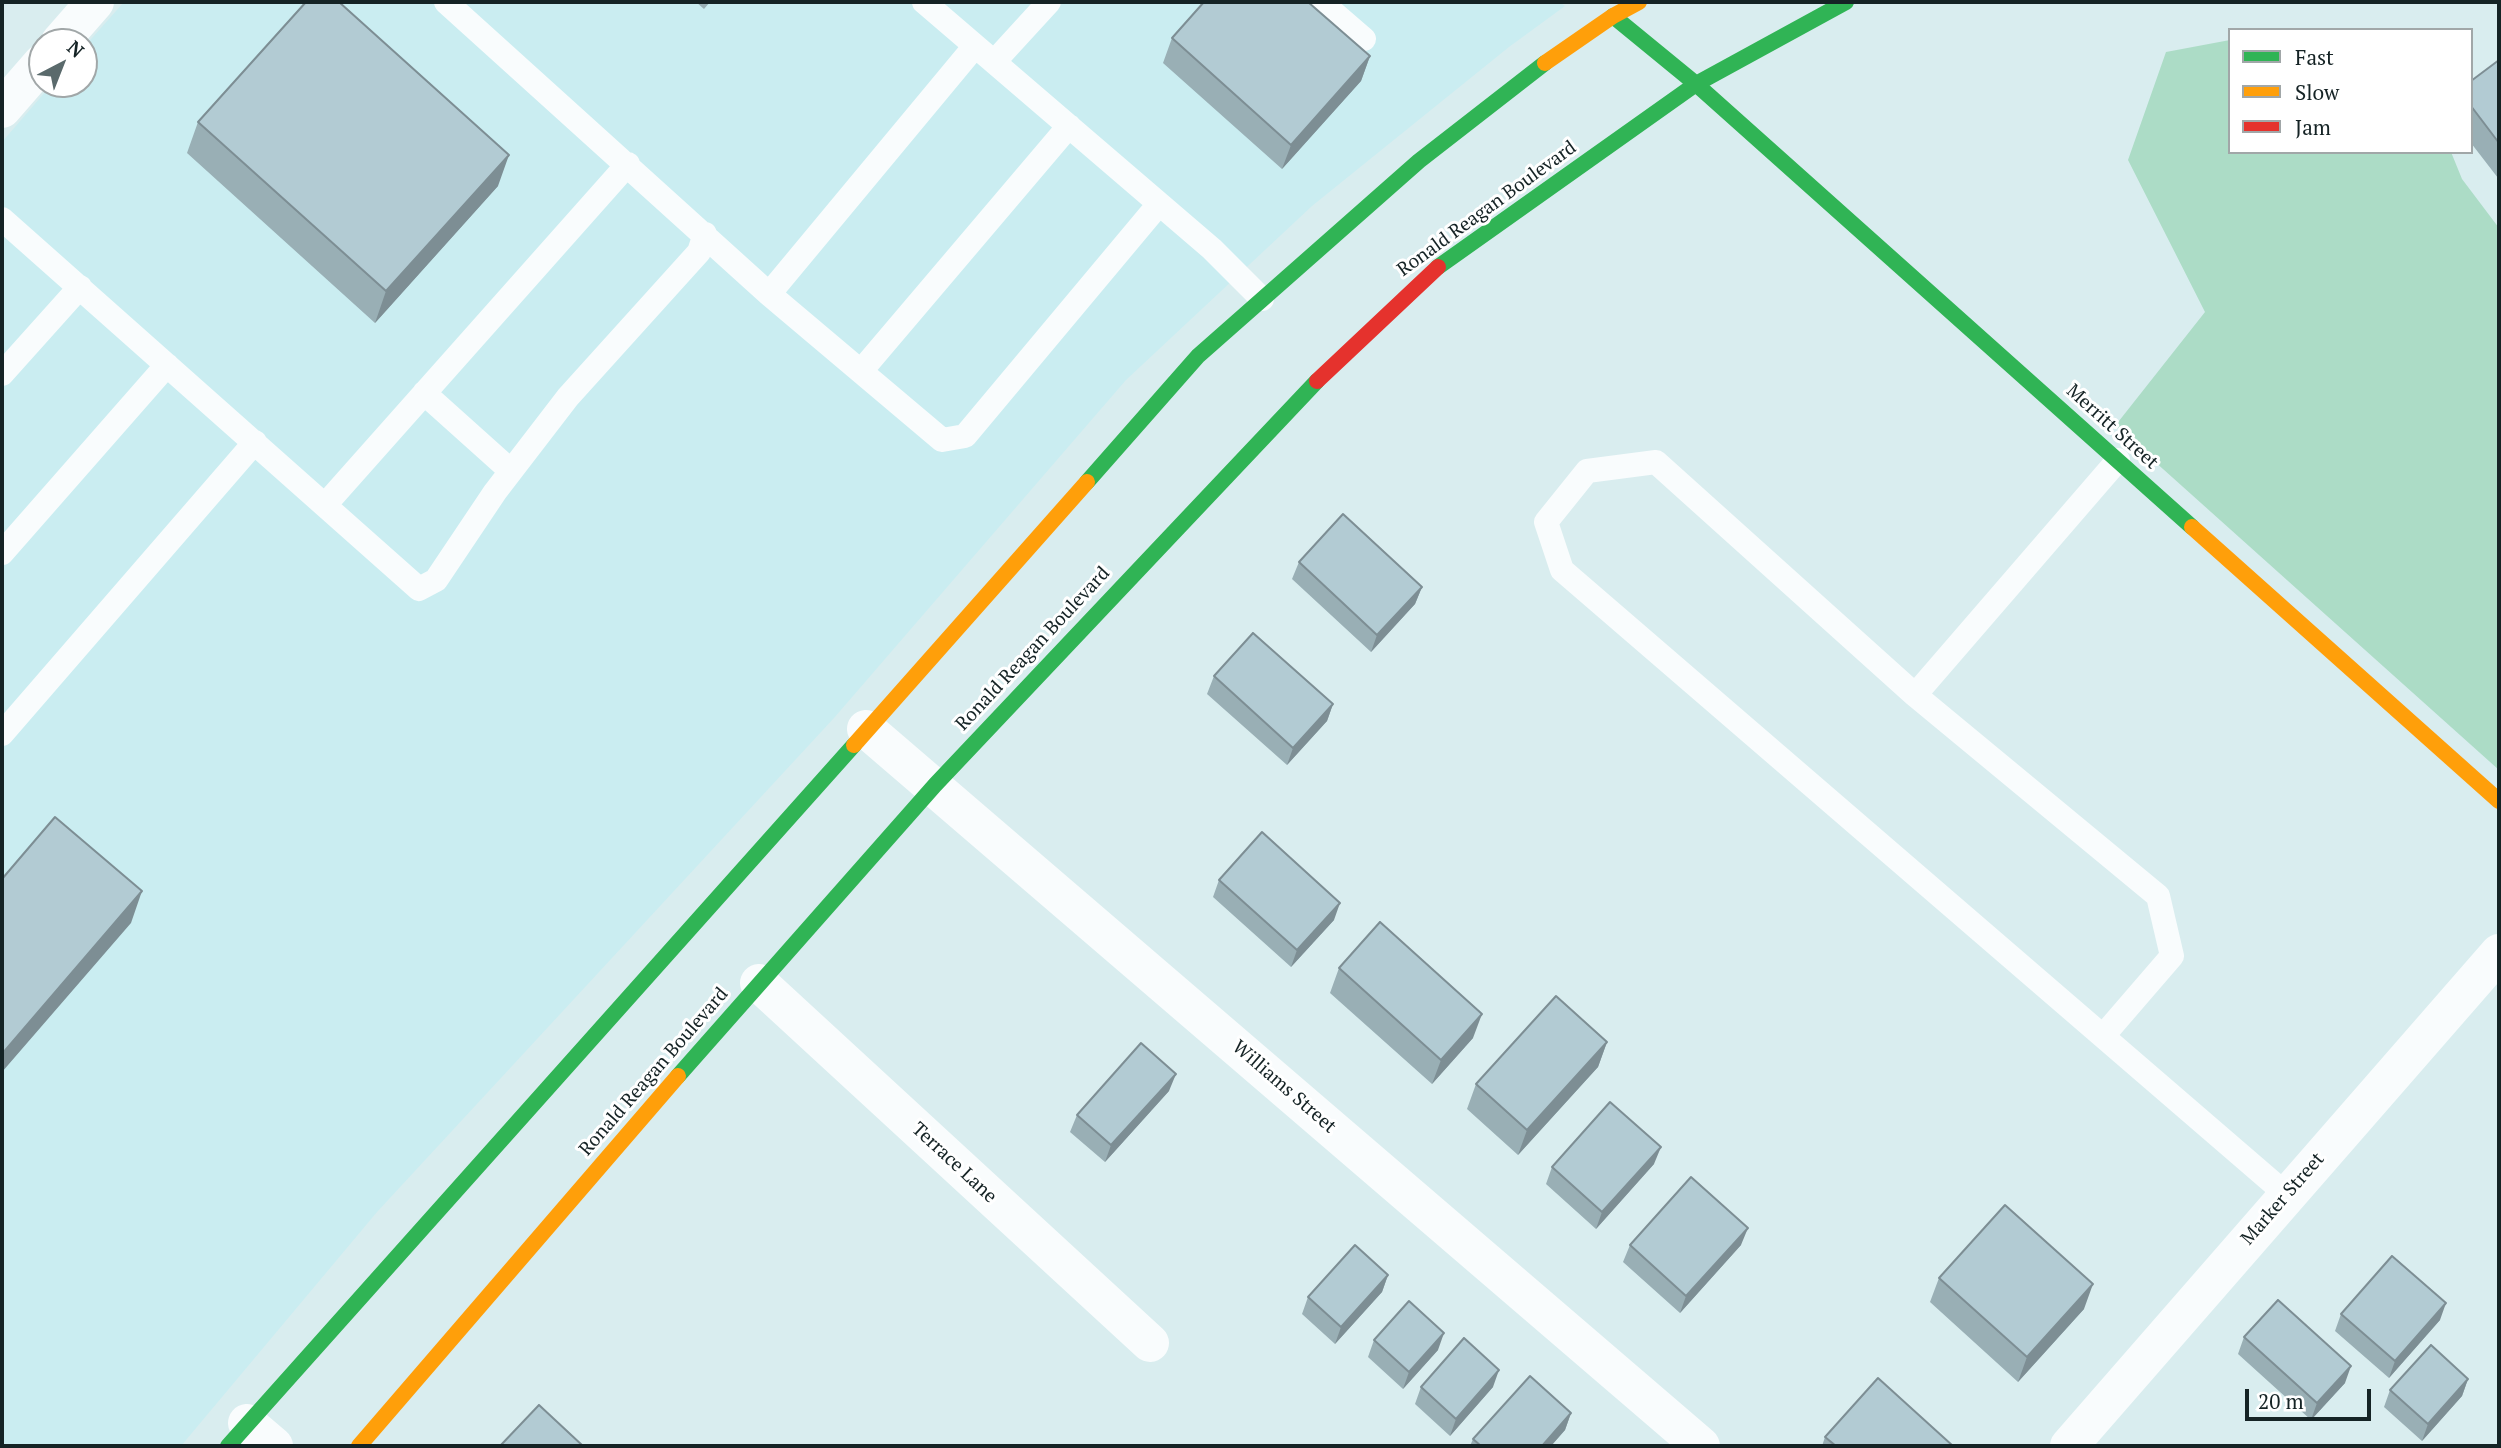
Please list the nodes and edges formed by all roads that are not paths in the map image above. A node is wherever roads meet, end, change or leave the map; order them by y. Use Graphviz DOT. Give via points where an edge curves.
graph roads {
  1 [pos="95,2"];
  2 [pos="446,2"];
  3 [pos="923,2"];
  4 [pos="1049,2"];
  5 [pos="1321,2"];
  6 [pos="1846,2"];
  7 [pos="1616,6"];
  8 [pos="72,28"];
  9 [pos="1364,39"];
  10 [pos="975,46"];
  11 [pos="994,62"];
  12 [pos="28,79"];
  13 [pos="1696,84"];
  14 [pos="2,109"];
  15 [pos="1069,126"];
  16 [pos="628,164"];
  17 [pos="1159,204"];
  18 [pos="2,219"];
  19 [pos="705,234"];
  20 [pos="80,288"];
  21 [pos="769,293"];
  22 [pos="1262,299"];
  23 [pos="167,365"];
  24 [pos="861,371"];
  25 [pos="2,374"];
  26 [pos="424,393"];
  27 [pos="255,442"];
  28 [pos="2118,460"];
  29 [pos="511,471"];
  30 [pos="325,505"];
  31 [pos="2,553"];
  32 [pos="1915,695"];
  33 [pos="866,729"];
  34 [pos="2,734"];
  35 [pos="935,785"];
  36 [pos="2499,801"];
  37 [pos="2499,953"];
  38 [pos="759,983"];
  39 [pos="2103,1036"];
  40 [pos="2287,1195"];
  41 [pos="1150,1342"];
  42 [pos="249,1439"];
  43 [pos="359,1446"];
  44 [pos="1701,1446"];
  45 [pos="2068,1446"];
  1 -- 8 [label="street"];
  2 -- 16 [label="lane"];
  3 -- 10 [label="lane"];
  4 -- 11 [label="lane"];
  5 -- 9 [label="lane"];
  6 -- 13 [label="main road, Ronald Reagan Boulevard"];
  7 -- 13 [label="main road, Merritt Street"];
  7 -- 22 [label="main road" via="1419,161"];
  10 -- 11 [label="lane"];
  10 -- 21 [label="lane"];
  11 -- 15 [label="lane"];
  12 -- 14 [label="street"];
  13 -- 28 [label="main road, Merritt Street"];
  13 -- 35 [label="main road, Ronald Reagan Boulevard" via="1424,277 1283,414"];
  15 -- 17 [label="lane"];
  15 -- 24 [label="lane"];
  16 -- 19 [label="lane"];
  16 -- 26 [label="lane"];
  17 -- 22 [label="lane"];
  17 -- 24 [label="lane" via="965,436 942,440"];
  18 -- 20 [label="lane"];
  19 -- 21 [label="lane"];
  19 -- 29 [label="lane" via="699,252 568,397"];
  20 -- 23 [label="lane"];
  20 -- 25 [label="lane"];
  21 -- 24 [label="lane"];
  22 -- 33 [label="main road" via="1198,356"];
  23 -- 27 [label="lane"];
  23 -- 31 [label="lane"];
  26 -- 29 [label="lane"];
  26 -- 30 [label="lane"];
  27 -- 30 [label="lane"];
  27 -- 34 [label="lane"];
  28 -- 32 [label="lane"];
  28 -- 36 [label="main road, Merritt Street"];
  29 -- 30 [label="lane" via="436,580 419,589"];
  32 -- 39 [label="lane" via="2158,896 2172,956"];
  32 -- 39 [label="lane" via="1656,462 1587,471 1546,522 1562,570"];
  33 -- 35 [label="street, Williams Street"];
  33 -- 42 [label="main road"];
  35 -- 38 [label="main road, Ronald Reagan Boulevard"];
  35 -- 44 [label="street, Williams Street"];
  37 -- 40 [label="street, Marker Street"];
  38 -- 41 [label="street, Terrace Lane"];
  38 -- 43 [label="main road, Ronald Reagan Boulevard"];
  39 -- 40 [label="lane"];
  40 -- 45 [label="street, Marker Street"];
}
